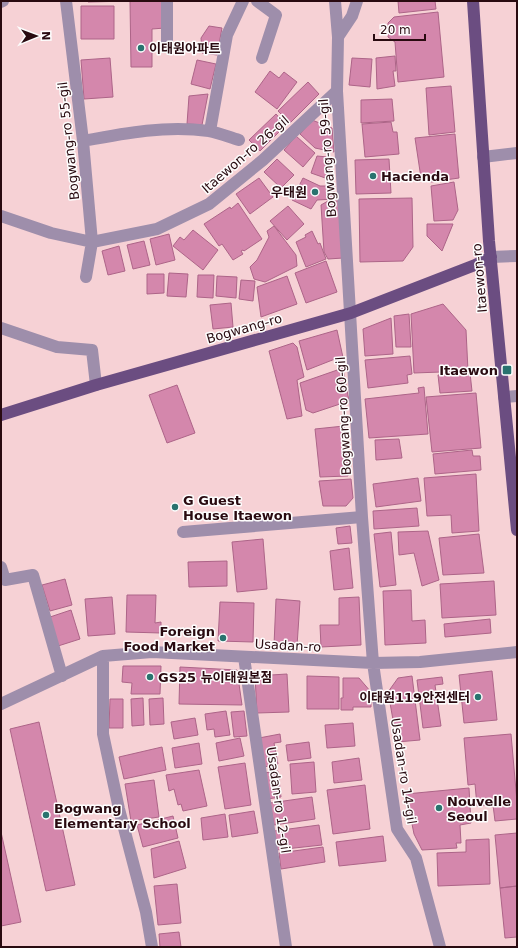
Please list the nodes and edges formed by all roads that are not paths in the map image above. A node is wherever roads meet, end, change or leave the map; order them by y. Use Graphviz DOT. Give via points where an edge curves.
graph roads {
  1 [pos="66,1"];
  2 [pos="166,1"];
  3 [pos="243,1"];
  4 [pos="257,1"];
  5 [pos="335,1"];
  6 [pos="357,1"];
  7 [pos="473,1"];
  8 [pos="338,37"];
  9 [pos="167,43"];
  10 [pos="262,58"];
  11 [pos="337,91"];
  12 [pos="210,131"];
  13 [pos="239,140"];
  14 [pos="83,141"];
  15 [pos="517,153"];
  16 [pos="483,157"];
  17 [pos="1,216"];
  18 [pos="92,242"];
  19 [pos="517,256"];
  20 [pos="491,257"];
  21 [pos="86,277"];
  22 [pos="351,313"];
  23 [pos="1,328"];
  24 [pos="96,385"];
  25 [pos="517,396"];
  26 [pos="504,397"];
  27 [pos="1,415"];
  28 [pos="362,517"];
  29 [pos="517,530"];
  30 [pos="183,532"];
  31 [pos="1,567"];
  32 [pos="517,652"];
  33 [pos="103,656"];
  34 [pos="244,657"];
  35 [pos="373,663"];
  36 [pos="62,676"];
  37 [pos="1,704"];
  38 [pos="152,947"];
  39 [pos="286,947"];
  40 [pos="440,947"];
  1 -- 14 [label="street, Bogwang-ro 55-gil"];
  2 -- 9 [label="street"];
  3 -- 12 [label="street" via="227,35"];
  4 -- 10 [label="street" via="276,15"];
  5 -- 8 [label="street, Bogwang-ro 59-gil"];
  6 -- 8 [label="street" via="352,16"];
  7 -- 16 [label="main road, Itaewon-ro"];
  8 -- 11 [label="street, Bogwang-ro 59-gil"];
  11 -- 18 [label="street, Itaewon-ro 26-gil" via="263,160 209,204 157,229"];
  11 -- 22 [label="street, Bogwang-ro 59-gil"];
  12 -- 13 [label="street, Itaewon-ro 26-gil"];
  12 -- 14 [label="street, Itaewon-ro 26-gil" via="162,128"];
  14 -- 18 [label="street, Bogwang-ro 55-gil"];
  15 -- 16 [label="street"];
  16 -- 20 [label="main road, Itaewon-ro"];
  17 -- 18 [label="street, Itaewon-ro 26-gil" via="51,233"];
  18 -- 21 [label="street, Bogwang-ro 55-gil"];
  19 -- 20 [label="street"];
  20 -- 22 [label="main road, Bogwang-ro"];
  20 -- 26 [label="main road, Itaewon-ro"];
  22 -- 24 [label="main road, Bogwang-ro"];
  22 -- 28 [label="street, Bogwang-ro 60-gil"];
  23 -- 24 [label="street" via="57,347 92,350"];
  24 -- 27 [label="main road, Bogwang-ro"];
  25 -- 26 [label="street"];
  26 -- 29 [label="main road, Itaewon-ro"];
  28 -- 30 [label="street"];
  28 -- 35 [label="street, Bogwang-ro 60-gil"];
  31 -- 36 [label="street" via="5,580 33,575"];
  32 -- 35 [label="street, Usadan-ro" via="420,662"];
  33 -- 34 [label="street, Usadan-ro" via="152,652"];
  33 -- 36 [label="street, Usadan-ro"];
  33 -- 38 [label="street" via="103,734"];
  34 -- 35 [label="street, Usadan-ro"];
  34 -- 39 [label="street, Usadan-ro 12-gil"];
  35 -- 40 [label="street, Usadan-ro 14-gil" via="398,829 416,858"];
  36 -- 37 [label="street, Usadan-ro"];
}
